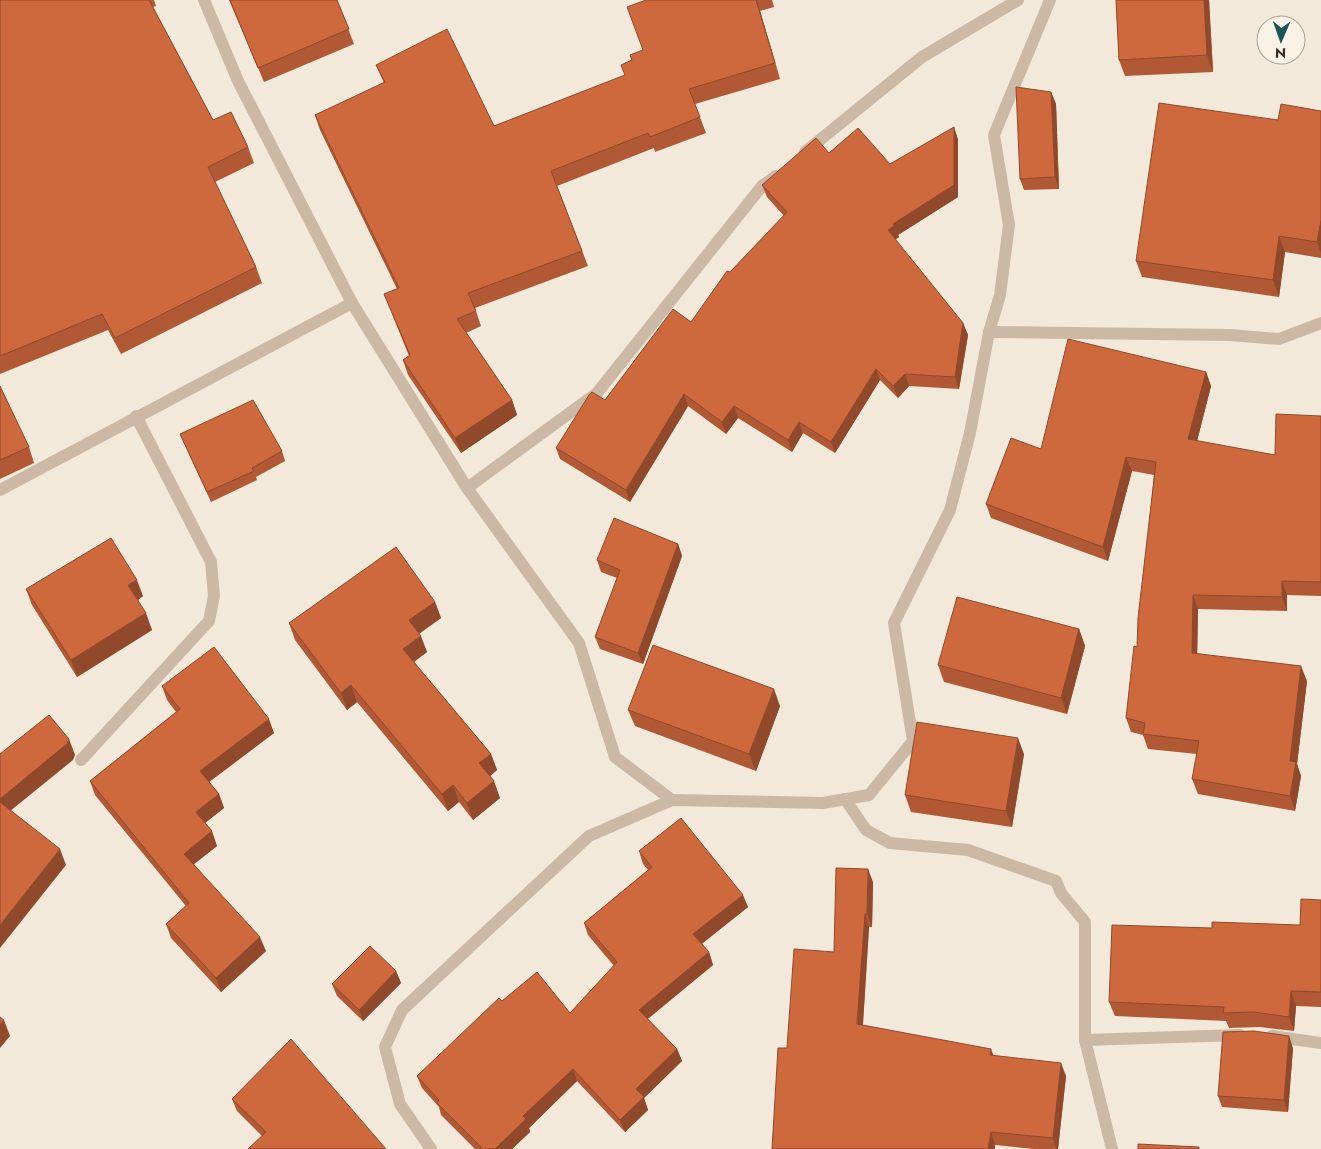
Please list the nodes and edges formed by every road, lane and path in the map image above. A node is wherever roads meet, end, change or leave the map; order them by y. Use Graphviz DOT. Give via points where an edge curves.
graph roads {
  1 [pos="204,0"];
  2 [pos="1018,0"];
  3 [pos="1050,0"];
  4 [pos="352,303"];
  5 [pos="1321,323"];
  6 [pos="989,332"];
  7 [pos="136,416"];
  8 [pos="467,488"];
  9 [pos="0,490"];
  10 [pos="81,760"];
  11 [pos="845,799"];
  12 [pos="672,800"];
  13 [pos="1085,1040"];
  14 [pos="1321,1043"];
  15 [pos="431,1149"];
  16 [pos="1112,1149"];
  1 -- 4 [label="street" via="238,80"];
  2 -- 8 [label="street" via="922,57 762,186 597,393"];
  3 -- 6 [label="street" via="994,135 1009,225 1000,295"];
  4 -- 7 [label="street"];
  4 -- 8 [label="street"];
  5 -- 6 [label="street" via="1279,339 1230,335"];
  6 -- 11 [label="street" via="970,433 950,510 894,623 914,741 869,795"];
  7 -- 9 [label="street"];
  7 -- 10 [label="street" via="211,562 214,596 209,621"];
  8 -- 12 [label="street" via="579,643 615,757"];
  11 -- 12 [label="street" via="822,802"];
  11 -- 13 [label="street" via="866,830 890,842 968,850 1056,881 1060,893 1085,922"];
  12 -- 15 [label="street" via="589,836 402,1010 385,1047 400,1104"];
  13 -- 14 [label="street" via="1254,1035"];
  13 -- 16 [label="street"];
}
